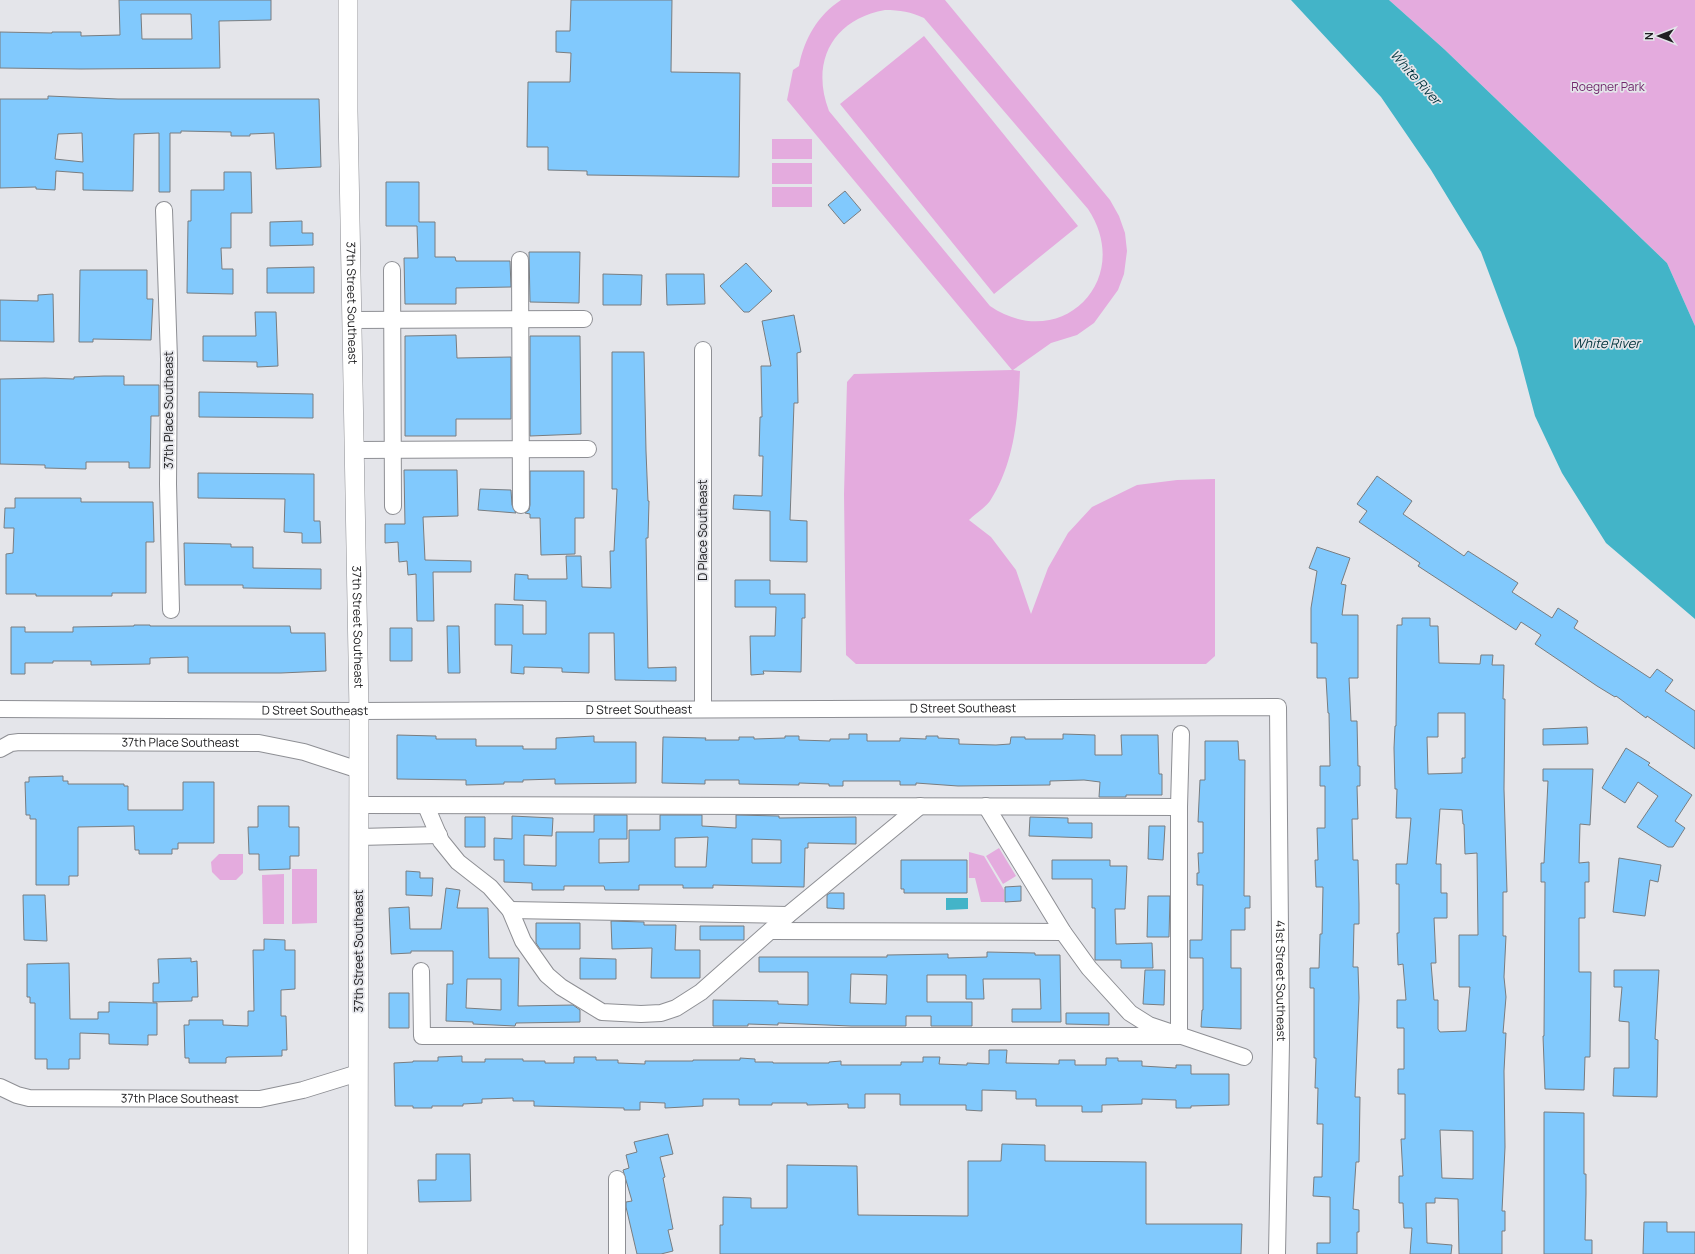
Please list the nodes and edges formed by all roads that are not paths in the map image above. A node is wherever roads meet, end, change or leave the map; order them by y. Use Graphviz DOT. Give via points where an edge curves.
graph roads {
  1 [pos="348,0"];
  2 [pos="164,210"];
  3 [pos="520,260"];
  4 [pos="392,270"];
  5 [pos="520,319"];
  6 [pos="584,319"];
  7 [pos="352,320"];
  8 [pos="392,320"];
  9 [pos="703,350"];
  10 [pos="521,449"];
  11 [pos="588,449"];
  12 [pos="354,450"];
  13 [pos="393,450"];
  14 [pos="521,505"];
  15 [pos="393,506"];
  16 [pos="171,610"];
  17 [pos="1278,708"];
  18 [pos="0,709"];
  19 [pos="704,709"];
  20 [pos="359,711"];
  21 [pos="1181,734"];
  22 [pos="0,749"];
  23 [pos="359,770"];
  24 [pos="359,805"];
  25 [pos="426,806"];
  26 [pos="920,806"];
  27 [pos="986,806"];
  28 [pos="1179,807"];
  29 [pos="439,835"];
  30 [pos="359,836"];
  31 [pos="510,910"];
  32 [pos="788,915"];
  33 [pos="772,931"];
  34 [pos="1063,932"];
  35 [pos="421,971"];
  36 [pos="602,1012"];
  37 [pos="601,1035"];
  38 [pos="1179,1036"];
  39 [pos="1244,1057"];
  40 [pos="358,1073"];
  41 [pos="0,1087"];
  42 [pos="617,1179"];
  43 [pos="358,1254"];
  44 [pos="617,1254"];
  45 [pos="1277,1254"];
  1 -- 7 [label="street, 37th Street Southeast"];
  2 -- 16 [label="street, 37th Place Southeast" via="169,359"];
  3 -- 5 [label="street"];
  4 -- 8 [label="street"];
  5 -- 6 [label="street"];
  5 -- 8 [label="street"];
  5 -- 10 [label="street"];
  7 -- 8 [label="street"];
  7 -- 12 [label="street, 37th Street Southeast"];
  8 -- 13 [label="street"];
  9 -- 19 [label="street, D Place Southeast"];
  10 -- 11 [label="street"];
  10 -- 13 [label="street"];
  10 -- 14 [label="street"];
  12 -- 13 [label="street"];
  12 -- 20 [label="street, 37th Street Southeast"];
  13 -- 15 [label="street"];
  17 -- 19 [label="street, D Street Southeast"];
  17 -- 45 [label="street, 41st Street Southeast" via="1282,1043"];
  18 -- 20 [label="street, D Street Southeast"];
  19 -- 20 [label="street, D Street Southeast"];
  20 -- 23 [label="street, 37th Street Southeast"];
  21 -- 28 [label="street"];
  22 -- 23 [label="street, 37th Place Southeast" via="19,742 259,742 304,752"];
  23 -- 24 [label="street, 37th Street Southeast"];
  24 -- 25 [label="street"];
  24 -- 30 [label="street, 37th Street Southeast"];
  25 -- 26 [label="street"];
  25 -- 29 [label="street"];
  26 -- 27 [label="street"];
  26 -- 32 [label="street"];
  27 -- 28 [label="street"];
  27 -- 34 [label="street"];
  28 -- 38 [label="street"];
  29 -- 30 [label="street"];
  29 -- 31 [label="street" via="458,862 490,887"];
  30 -- 40 [label="street, 37th Street Southeast"];
  31 -- 32 [label="street"];
  31 -- 36 [label="street" via="523,941 547,975 561,987"];
  32 -- 33 [label="street"];
  33 -- 34 [label="street"];
  33 -- 36 [label="street" via="701,992 676,1008 661,1013"];
  34 -- 38 [label="street" via="1089,968 1130,1013 1149,1025"];
  35 -- 37 [label="street" via="422,1036"];
  36 -- 37 [label="street"];
  37 -- 38 [label="street"];
  38 -- 39 [label="street"];
  40 -- 41 [label="street, 37th Place Southeast" via="296,1092 260,1099 29,1098"];
  40 -- 43 [label="street, 37th Street Southeast"];
  42 -- 44 [label="street"];
}
